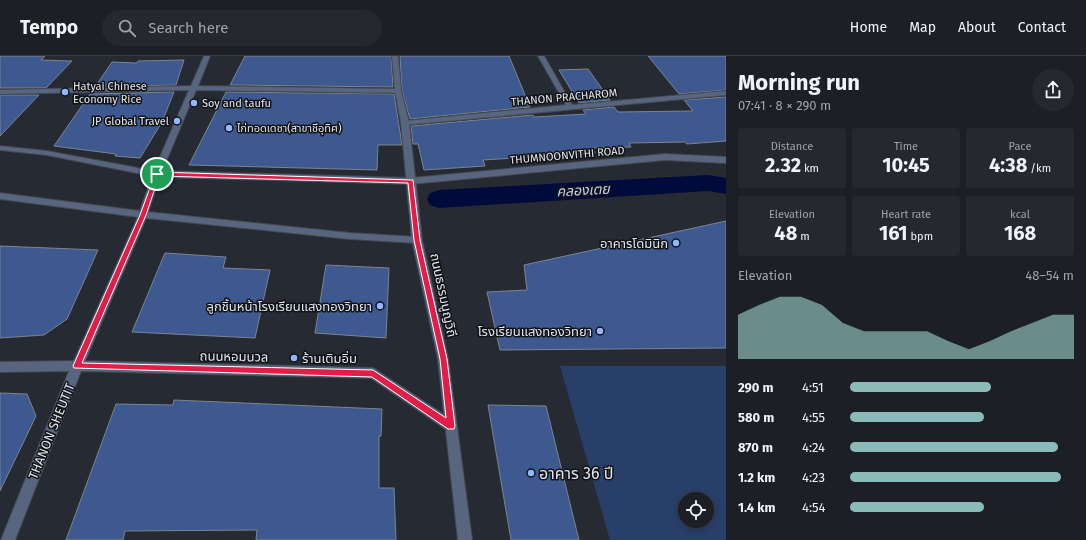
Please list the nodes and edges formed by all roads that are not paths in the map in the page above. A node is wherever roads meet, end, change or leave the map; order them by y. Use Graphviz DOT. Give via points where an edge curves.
graph roads {
  1 [pos="207,56"];
  2 [pos="395,56"];
  3 [pos="541,56"];
  4 [pos="194,88"];
  5 [pos="0,92"];
  6 [pos="398,92"];
  7 [pos="726,94"];
  8 [pos="570,106"];
  9 [pos="405,123"];
  10 [pos="0,148"];
  11 [pos="726,160"];
  12 [pos="157,174"];
  13 [pos="411,181"];
  14 [pos="0,196"];
  15 [pos="143,214"];
  16 [pos="417,240"];
  17 [pos="0,366"];
  18 [pos="77,366"];
  19 [pos="451,426"];
  20 [pos="8,540"];
  21 [pos="465,540"];
  1 -- 4 [label="street, THANON SHEUTIT"];
  2 -- 6 [label="street, ถนนธรรมนูญวิถี"];
  3 -- 8 [label="street"];
  4 -- 5 [label="street"];
  4 -- 6 [label="street"];
  4 -- 12 [label="street, THANON SHEUTIT"];
  6 -- 9 [label="street, ถนนธรรมนูญวิถี"];
  7 -- 8 [label="street, THANON PRACHAROM"];
  8 -- 9 [label="street, THANON PRACHAROM"];
  9 -- 13 [label="street, ถนนธรรมนูญวิถี"];
  10 -- 12 [label="street, THUMNOONVITHI ROAD" via="48,153"];
  11 -- 13 [label="street, THUMNOONVITHI ROAD" via="665,157"];
  12 -- 13 [label="street, THUMNOONVITHI ROAD"];
  12 -- 15 [label="street, THANON SHEUTIT"];
  13 -- 16 [label="street, ถนนธรรมนูญวิถี"];
  14 -- 15 [label="street"];
  15 -- 16 [label="street" via="350,236"];
  15 -- 18 [label="street, THANON SHEUTIT"];
  16 -- 19 [label="street, ถนนธรรมนูญวิถี" via="443,359"];
  17 -- 18 [label="street, ถนนหอมนวล"];
  18 -- 19 [label="street, ถนนหอมนวล" via="373,373"];
  18 -- 20 [label="street, THANON SHEUTIT"];
  19 -- 21 [label="street, ถนนธรรมนูญวิถี"];
}
